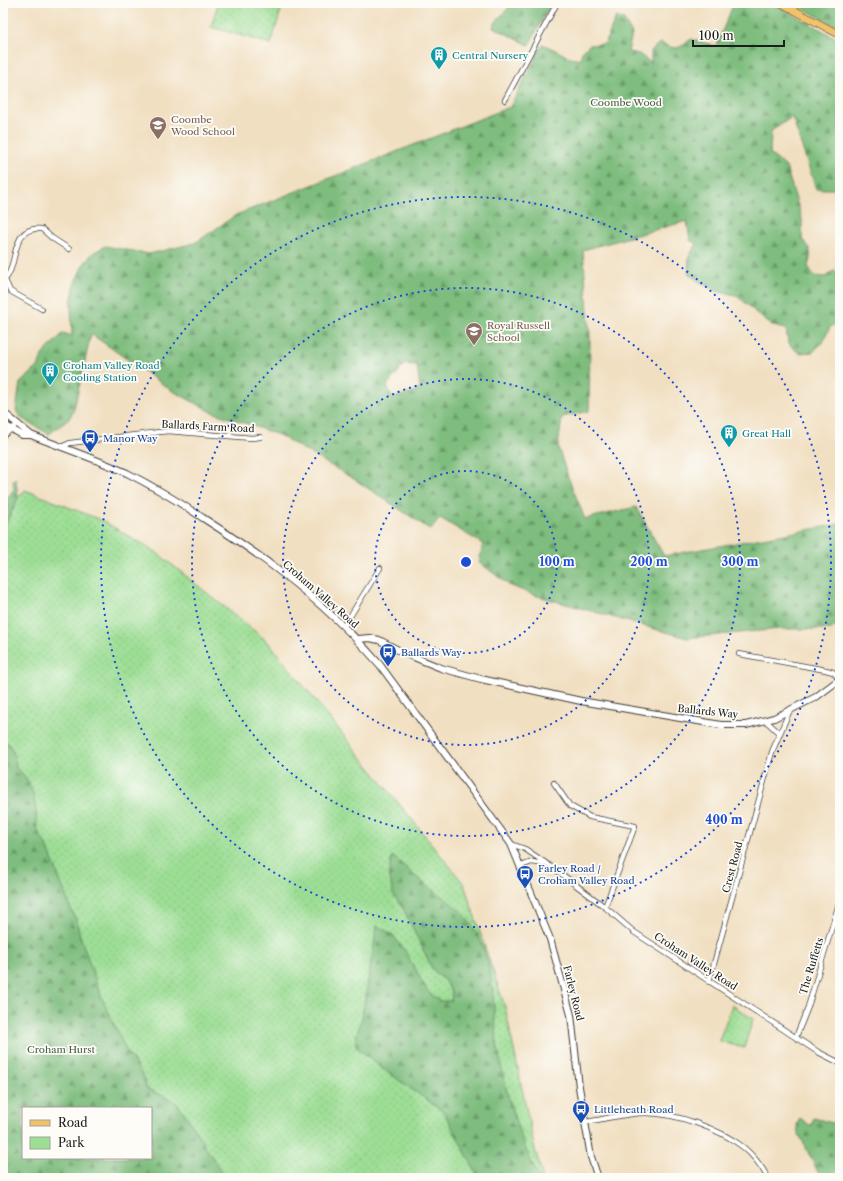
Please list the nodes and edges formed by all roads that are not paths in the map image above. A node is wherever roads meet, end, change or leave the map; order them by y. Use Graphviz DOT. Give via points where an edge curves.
graph roads {
  1 [pos="557,3"];
  2 [pos="781,3"];
  3 [pos="840,35"];
  4 [pos="505,100"];
  5 [pos="69,249"];
  6 [pos="4,281"];
  7 [pos="42,309"];
  8 [pos="3,412"];
  9 [pos="17,423"];
  10 [pos="3,424"];
  11 [pos="12,430"];
  12 [pos="31,435"];
  13 [pos="3,436"];
  14 [pos="260,437"];
  15 [pos="60,447"];
  16 [pos="380,568"];
  17 [pos="344,626"];
  18 [pos="358,639"];
  19 [pos="739,654"];
  20 [pos="840,679"];
  21 [pos="789,712"];
  22 [pos="765,720"];
  23 [pos="779,733"];
  24 [pos="554,783"];
  25 [pos="511,844"];
  26 [pos="548,865"];
  27 [pos="521,866"];
  28 [pos="840,900"];
  29 [pos="605,907"];
  30 [pos="709,982"];
  31 [pos="796,1037"];
  32 [pos="840,1063"];
  33 [pos="586,1122"];
  34 [pos="598,1178"];
  35 [pos="768,1178"];
  1 -- 4 [label="street"];
  2 -- 3 [label="main road"];
  5 -- 6 [label="street" via="42,229 24,232"];
  6 -- 7 [label="street" via="10,291"];
  8 -- 9 [label="street, Croham Valley Road"];
  9 -- 11 [label="street"];
  9 -- 12 [label="street, Croham Valley Road"];
  10 -- 11 [label="street, Croham Valley Road"];
  11 -- 12 [label="street, Croham Valley Road" via="22,435"];
  11 -- 13 [label="street"];
  12 -- 15 [label="street, Croham Valley Road"];
  14 -- 15 [label="street, Ballards Farm Road" via="168,431 70,443"];
  15 -- 17 [label="street, Croham Valley Road" via="127,474 236,538 277,568"];
  16 -- 17 [label="street"];
  17 -- 18 [label="street, Croham Valley Road"];
  18 -- 22 [label="street, Ballards Way" via="379,640 441,668 581,701 721,725 746,725"];
  18 -- 25 [label="street, Croham Valley Road" via="411,706"];
  19 -- 20 [label="street" via="826,670 833,672"];
  20 -- 21 [label="street, Ballards Way" via="816,697"];
  21 -- 22 [label="street, Ballards Way"];
  21 -- 23 [label="street, Crest Road"];
  22 -- 23 [label="street"];
  23 -- 30 [label="street, Crest Road"];
  24 -- 29 [label="street" via="570,806 590,817 635,826"];
  25 -- 26 [label="street, Croham Valley Road" via="525,849"];
  25 -- 27 [label="street, Farley Road"];
  26 -- 27 [label="street" via="532,862"];
  26 -- 29 [label="street, Croham Valley Road"];
  27 -- 33 [label="street, Farley Road" via="550,939 572,1015 579,1087"];
  28 -- 31 [label="street, The Ruffetts" via="808,1007"];
  29 -- 30 [label="street, Croham Valley Road" via="634,932"];
  30 -- 31 [label="street, Croham Valley Road"];
  31 -- 32 [label="street, Croham Valley Road"];
  33 -- 34 [label="street, Farley Road" via="591,1157"];
  33 -- 35 [label="street" via="646,1113 688,1120 744,1147 763,1168"];
}
